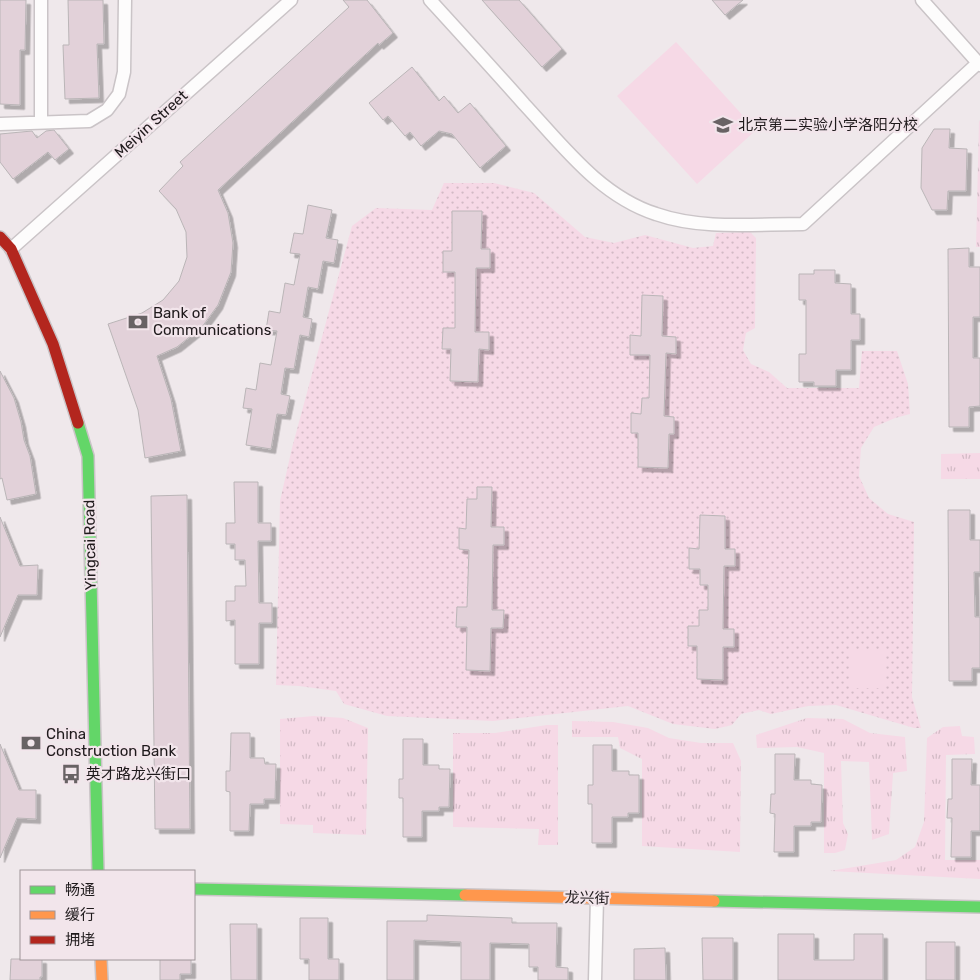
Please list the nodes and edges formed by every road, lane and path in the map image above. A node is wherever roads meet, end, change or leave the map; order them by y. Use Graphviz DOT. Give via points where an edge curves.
graph roads {
  1 [pos="41,0"];
  2 [pos="125,0"];
  3 [pos="291,0"];
  4 [pos="430,0"];
  5 [pos="922,0"];
  6 [pos="979,64"];
  7 [pos="41,122"];
  8 [pos="0,124"];
  9 [pos="0,237"];
  10 [pos="6,250"];
  11 [pos="88,870"];
  12 [pos="98,870"];
  13 [pos="195,888"];
  14 [pos="597,898"];
  15 [pos="980,907"];
  16 [pos="90,960"];
  17 [pos="101,960"];
  18 [pos="91,980"];
  19 [pos="102,980"];
  20 [pos="596,980"];
  1 -- 7 [label="street"];
  2 -- 7 [label="street" via="124,72 119,94 107,110 89,121"];
  3 -- 10 [label="street, Meiyin Street"];
  4 -- 6 [label="street" via="596,180 621,198 684,222 803,224"];
  5 -- 6 [label="street"];
  7 -- 8 [label="street"];
  9 -- 10 [label="main road, Yingcai Road"];
  10 -- 11 [label="main road, Yingcai Road" via="44,347 78,459"];
  10 -- 12 [label="main road, Yingcai Road" via="53,344 88,456"];
  13 -- 14 [label="main road, 龙兴街"];
  14 -- 15 [label="main road, 龙兴街"];
  14 -- 20 [label="street"];
  16 -- 18 [label="main road"];
  17 -- 19 [label="main road"];
}
